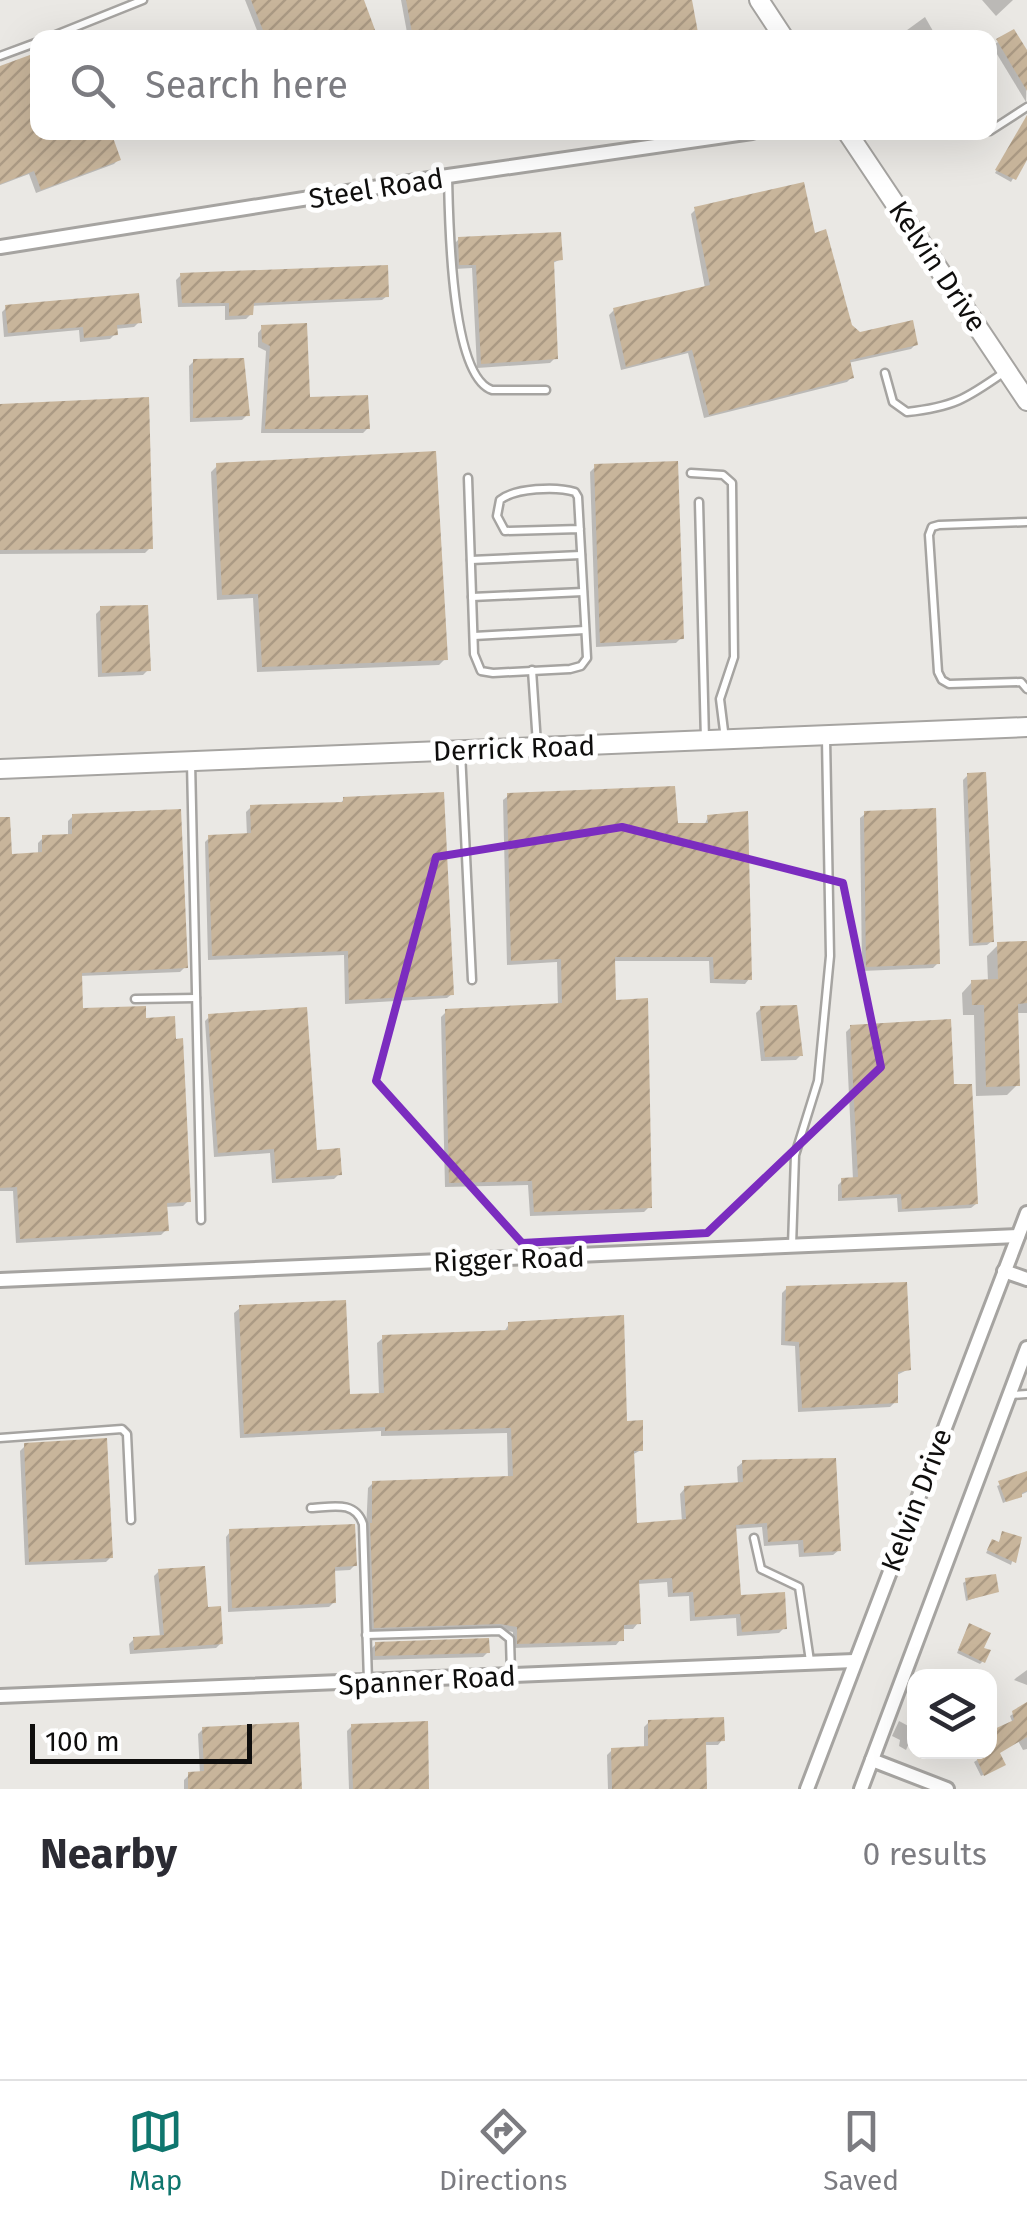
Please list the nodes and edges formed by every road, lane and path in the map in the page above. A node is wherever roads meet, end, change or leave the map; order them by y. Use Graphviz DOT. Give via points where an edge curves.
graph roads {
  1 [pos="143,0"];
  2 [pos="759,0"];
  3 [pos="68,30"];
  4 [pos="779,30"];
  5 [pos="30,45"];
  6 [pos="0,56"];
  7 [pos="1027,107"];
  8 [pos="997,126"];
  9 [pos="697,140"];
  10 [pos="852,140"];
  11 [pos="448,176"];
  12 [pos="0,247"];
  13 [pos="1009,369"];
  14 [pos="885,373"];
  15 [pos="546,390"];
  16 [pos="1027,401"];
  17 [pos="690,473"];
  18 [pos="468,478"];
  19 [pos="700,502"];
  20 [pos="1027,522"];
  21 [pos="580,529"];
  22 [pos="581,555"];
  23 [pos="471,560"];
  24 [pos="583,592"];
  25 [pos="472,597"];
  26 [pos="585,630"];
  27 [pos="474,636"];
  28 [pos="532,670"];
  29 [pos="1027,689"];
  30 [pos="1027,726"];
  31 [pos="826,735"];
  32 [pos="726,739"];
  33 [pos="706,741"];
  34 [pos="537,747"];
  35 [pos="461,750"];
  36 [pos="191,761"];
  37 [pos="0,769"];
  38 [pos="472,980"];
  39 [pos="136,998"];
  40 [pos="196,998"];
  41 [pos="1027,1213"];
  42 [pos="201,1220"];
  43 [pos="1018,1236"];
  44 [pos="792,1247"];
  45 [pos="1004,1270"];
  46 [pos="1027,1279"];
  47 [pos="0,1280"];
  48 [pos="1027,1348"];
  49 [pos="1027,1394"];
  50 [pos="1009,1395"];
  51 [pos="0,1438"];
  52 [pos="311,1508"];
  53 [pos="131,1520"];
  54 [pos="754,1538"];
  55 [pos="366,1635"];
  56 [pos="854,1661"];
  57 [pos="810,1662"];
  58 [pos="511,1676"];
  59 [pos="368,1683"];
  60 [pos="0,1696"];
  61 [pos="872,1760"];
  62 [pos="807,1789"];
  63 [pos="860,1789"];
  64 [pos="947,1789"];
  1 -- 3 [label="lane"];
  2 -- 4 [label="street"];
  5 -- 6 [label="lane"];
  7 -- 8 [label="lane"];
  9 -- 11 [label="street, Steel Road"];
  10 -- 13 [label="street, Kelvin Drive"];
  11 -- 12 [label="street, Steel Road"];
  11 -- 15 [label="lane" via="456,295 472,370 492,390"];
  13 -- 14 [label="lane" via="968,398 907,412 893,402"];
  13 -- 16 [label="street, Kelvin Drive"];
  17 -- 32 [label="lane" via="723,475 732,483 734,657 720,700"];
  18 -- 23 [label="lane"];
  19 -- 33 [label="lane"];
  20 -- 29 [label="lane" via="938,525 928,536 942,680 1020,682"];
  21 -- 21 [label="lane" via="506,532 498,504 512,493 570,490 578,497"];
  21 -- 22 [label="lane"];
  22 -- 23 [label="lane"];
  22 -- 24 [label="lane"];
  23 -- 25 [label="lane"];
  24 -- 25 [label="lane"];
  24 -- 26 [label="lane"];
  25 -- 27 [label="lane"];
  26 -- 27 [label="lane"];
  26 -- 28 [label="lane" via="587,658 581,666"];
  27 -- 28 [label="lane" via="481,671"];
  28 -- 34 [label="lane"];
  30 -- 31 [label="street, Derrick Road"];
  31 -- 32 [label="street, Derrick Road"];
  31 -- 44 [label="lane" via="830,956 818,1081 795,1155"];
  32 -- 33 [label="street, Derrick Road"];
  33 -- 34 [label="street, Derrick Road"];
  34 -- 35 [label="street, Derrick Road"];
  35 -- 36 [label="street, Derrick Road"];
  35 -- 38 [label="lane"];
  36 -- 37 [label="street, Derrick Road"];
  36 -- 40 [label="lane"];
  39 -- 40 [label="lane"];
  40 -- 42 [label="lane"];
  41 -- 43 [label="street, Kelvin Drive"];
  43 -- 44 [label="street, Rigger Road"];
  43 -- 45 [label="street, Kelvin Drive"];
  44 -- 47 [label="street, Rigger Road"];
  45 -- 46 [label="street"];
  45 -- 56 [label="street, Kelvin Drive"];
  48 -- 50 [label="street"];
  49 -- 50 [label="lane"];
  50 -- 61 [label="street"];
  51 -- 53 [label="lane" via="122,1429"];
  52 -- 55 [label="lane" via="348,1507 360,1516"];
  54 -- 57 [label="lane" via="760,1570 791,1582 803,1596"];
  55 -- 58 [label="lane" via="500,1631 510,1638"];
  55 -- 59 [label="lane"];
  56 -- 57 [label="street, Spanner Road"];
  56 -- 62 [label="street, Kelvin Drive"];
  57 -- 58 [label="street, Spanner Road"];
  58 -- 59 [label="street, Spanner Road"];
  59 -- 60 [label="street, Spanner Road"];
  61 -- 63 [label="street"];
  61 -- 64 [label="street"];
}
